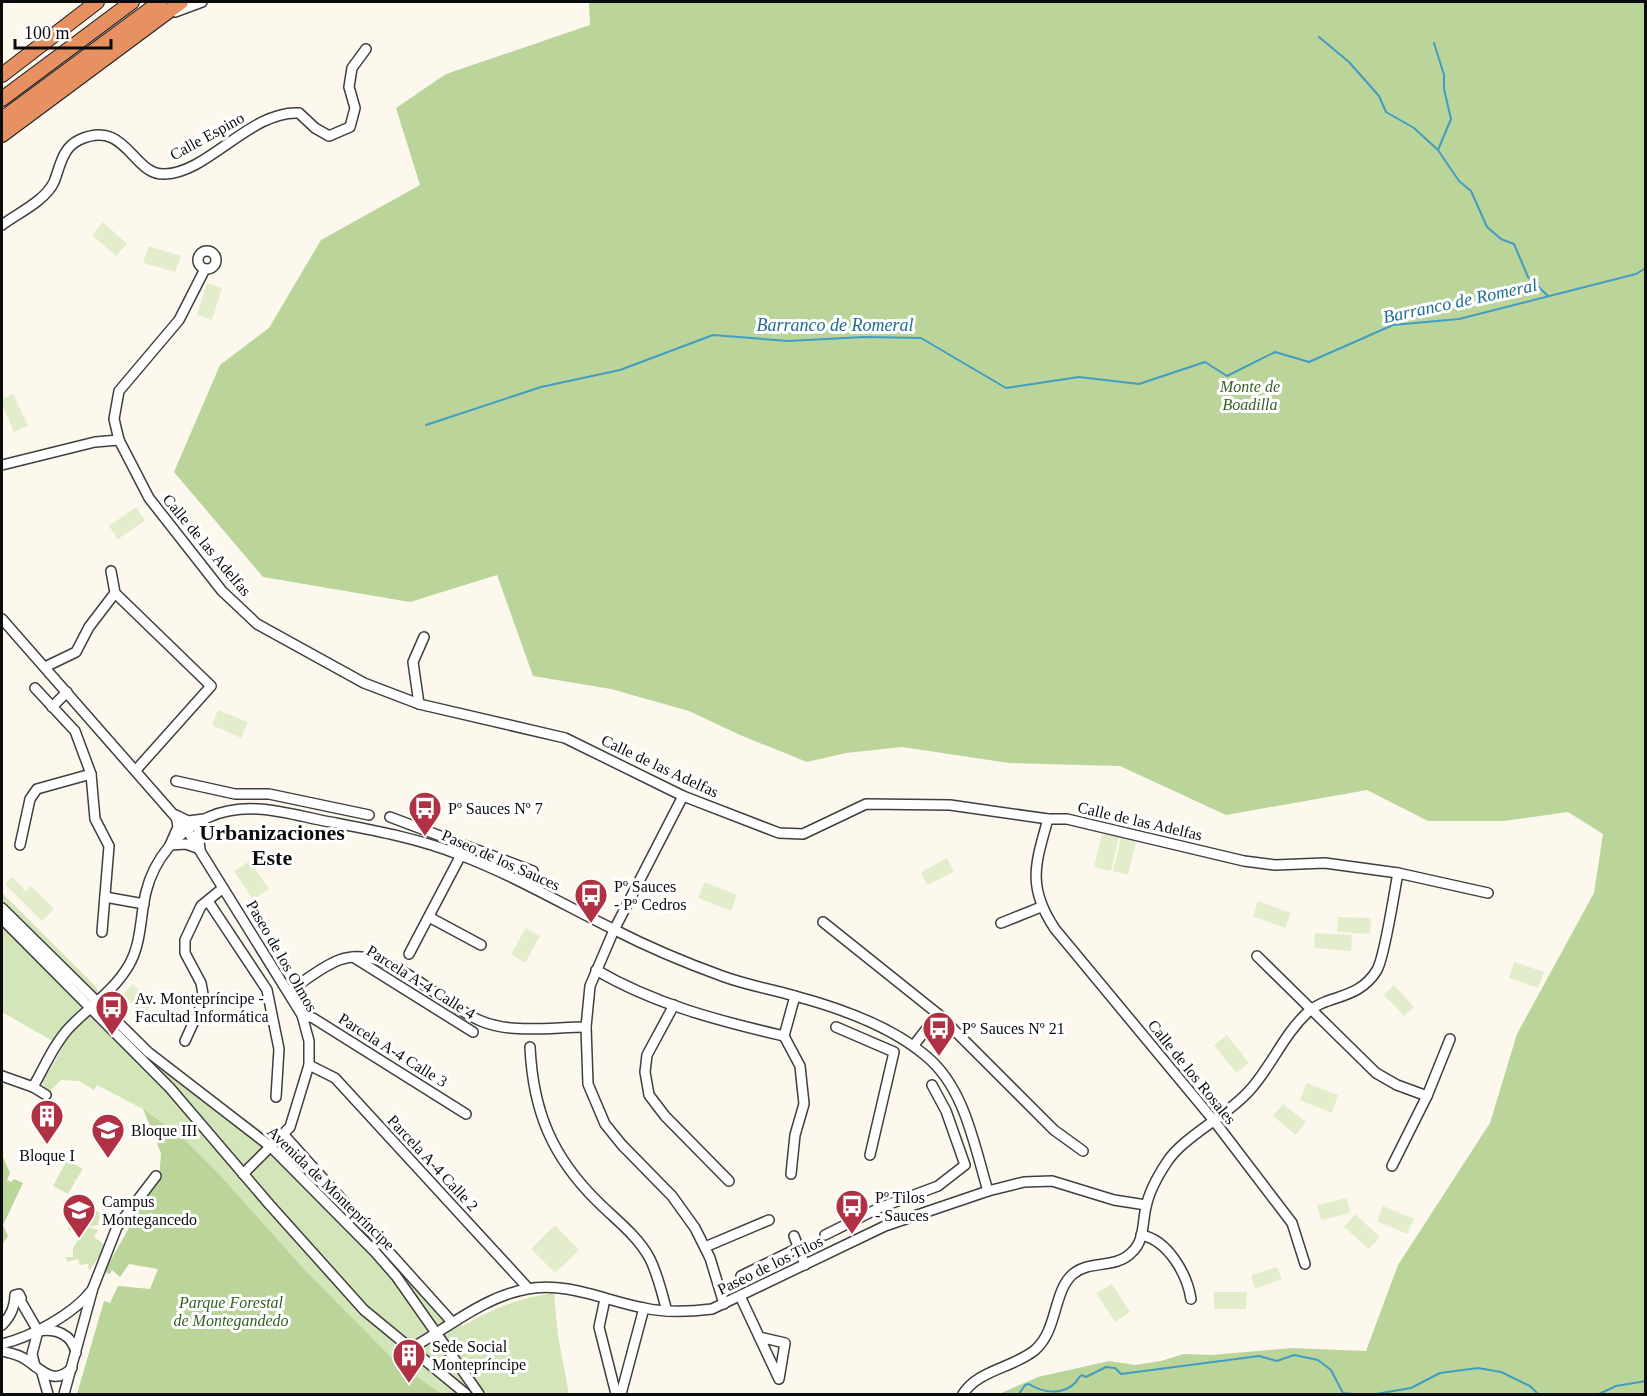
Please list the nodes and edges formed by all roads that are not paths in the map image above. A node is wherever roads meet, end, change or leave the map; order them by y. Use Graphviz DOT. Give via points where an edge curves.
graph roads {
  1 [pos="97,2"];
  2 [pos="107,2"];
  3 [pos="132,2"];
  4 [pos="160,2"];
  5 [pos="181,2"];
  6 [pos="202,2"];
  7 [pos="145,30"];
  8 [pos="46,41"];
  9 [pos="366,50"];
  10 [pos="2,75"];
  11 [pos="2,99"];
  12 [pos="2,119"];
  13 [pos="2,135"];
  14 [pos="2,225"];
  15 [pos="205,270"];
  16 [pos="115,424"];
  17 [pos="119,440"];
  18 [pos="100,441"];
  19 [pos="2,465"];
  20 [pos="111,571"];
  21 [pos="115,593"];
  22 [pos="2,619"];
  23 [pos="424,637"];
  24 [pos="45,667"];
  25 [pos="35,688"];
  26 [pos="67,692"];
  27 [pos="419,704"];
  28 [pos="52,707"];
  29 [pos="136,770"];
  30 [pos="91,774"];
  31 [pos="176,781"];
  32 [pos="249,794"];
  33 [pos="683,796"];
  34 [pos="251,808"];
  35 [pos="176,815"];
  36 [pos="369,815"];
  37 [pos="390,817"];
  38 [pos="204,819"];
  39 [pos="1048,819"];
  40 [pos="416,826"];
  41 [pos="187,830"];
  42 [pos="411,840"];
  43 [pos="170,845"];
  44 [pos="20,846"];
  45 [pos="200,849"];
  46 [pos="461,855"];
  47 [pos="1398,873"];
  48 [pos="521,881"];
  49 [pos="223,888"];
  50 [pos="1488,893"];
  51 [pos="105,897"];
  52 [pos="208,901"];
  53 [pos="144,904"];
  54 [pos="1041,907"];
  55 [pos="2,908"];
  56 [pos="429,917"];
  57 [pos="2,919"];
  58 [pos="823,922"];
  59 [pos="1001,924"];
  60 [pos="614,930"];
  61 [pos="102,932"];
  62 [pos="481,945"];
  63 [pos="409,954"];
  64 [pos="353,956"];
  65 [pos="1257,956"];
  66 [pos="596,970"];
  67 [pos="289,991"];
  68 [pos="795,996"];
  69 [pos="674,1005"];
  70 [pos="95,1006"];
  71 [pos="1311,1009"];
  72 [pos="938,1014"];
  73 [pos="302,1015"];
  74 [pos="586,1027"];
  75 [pos="836,1027"];
  76 [pos="473,1032"];
  77 [pos="784,1036"];
  78 [pos="904,1039"];
  79 [pos="1450,1039"];
  80 [pos="185,1041"];
  81 [pos="914,1046"];
  82 [pos="530,1047"];
  83 [pos="894,1052"];
  84 [pos="309,1065"];
  85 [pos="2,1076"];
  86 [pos="933,1085"];
  87 [pos="33,1087"];
  88 [pos="46,1095"];
  89 [pos="1427,1096"];
  90 [pos="276,1097"];
  91 [pos="961,1104"];
  92 [pos="946,1111"];
  93 [pos="466,1114"];
  94 [pos="1215,1122"];
  95 [pos="284,1135"];
  96 [pos="271,1147"];
  97 [pos="1083,1151"];
  98 [pos="870,1155"];
  99 [pos="1392,1166"];
  100 [pos="243,1174"];
  101 [pos="791,1174"];
  102 [pos="156,1176"];
  103 [pos="729,1180"];
  104 [pos="988,1191"];
  105 [pos="1146,1205"];
  106 [pos="879,1208"];
  107 [pos="769,1220"];
  108 [pos="885,1226"];
  109 [pos="825,1234"];
  110 [pos="1141,1235"];
  111 [pos="794,1236"];
  112 [pos="705,1248"];
  113 [pos="798,1248"];
  114 [pos="1305,1264"];
  115 [pos="805,1265"];
  116 [pos="741,1276"];
  117 [pos="93,1288"];
  118 [pos="528,1288"];
  119 [pos="740,1296"];
  120 [pos="605,1299"];
  121 [pos="1191,1299"];
  122 [pos="724,1304"];
  123 [pos="644,1308"];
  124 [pos="667,1311"];
  125 [pos="452,1322"];
  126 [pos="2,1325"];
  127 [pos="38,1331"];
  128 [pos="54,1332"];
  129 [pos="435,1333"];
  130 [pos="759,1338"];
  131 [pos="35,1342"];
  132 [pos="2,1344"];
  133 [pos="410,1349"];
  134 [pos="2,1351"];
  135 [pos="77,1355"];
  136 [pos="35,1366"];
  137 [pos="73,1366"];
  138 [pos="42,1373"];
  139 [pos="48,1395"];
  140 [pos="64,1395"];
  141 [pos="466,1395"];
  142 [pos="479,1395"];
  143 [pos="616,1395"];
  144 [pos="621,1395"];
  145 [pos="963,1395"];
  1 -- 8 [label="highway"];
  2 -- 8 [label="highway"];
  3 -- 11 [label="highway"];
  4 -- 12 [label="highway"];
  5 -- 7 [label="highway"];
  6 -- 7 [label="street" via="174,12"];
  7 -- 13 [label="highway"];
  8 -- 10 [label="highway"];
  9 -- 14 [label="street, Calle Espino" via="352,68 349,87 355,108 350,127 329,135 299,113 274,115 182,171 164,175 148,170 126,146 111,138 99,135 77,140 57,166 54,181 45,194"];
  15 -- 16 [label="street, Calle de las Adelfas" via="179,320 119,391"];
  16 -- 17 [label="street, Calle de las Adelfas"];
  16 -- 18 [label="street"];
  17 -- 18 [label="street"];
  17 -- 27 [label="street, Calle de las Adelfas" via="149,498 222,591 257,624 364,683"];
  18 -- 19 [label="street"];
  20 -- 21 [label="street"];
  21 -- 24 [label="street" via="76,652"];
  21 -- 29 [label="street" via="211,686"];
  22 -- 24 [label="street, Paseo de los Olmos"];
  23 -- 27 [label="street" via="413,662"];
  24 -- 26 [label="street, Paseo de los Olmos"];
  25 -- 28 [label="street"];
  26 -- 28 [label="street"];
  26 -- 29 [label="street, Paseo de los Olmos"];
  27 -- 33 [label="street, Calle de las Adelfas" via="565,738"];
  28 -- 30 [label="street" via="75,731"];
  29 -- 35 [label="street, Paseo de los Olmos"];
  30 -- 44 [label="street" via="37,789 30,799"];
  30 -- 51 [label="street" via="95,819 109,846"];
  31 -- 32 [label="street"];
  32 -- 34 [label="street"];
  32 -- 36 [label="street" via="269,794"];
  33 -- 39 [label="street, Calle de las Adelfas" via="779,833 803,834 866,804 950,805"];
  33 -- 60 [label="street"];
  34 -- 38 [label="street, Paseo de los Sauces" via="237,808"];
  34 -- 42 [label="street, Paseo de los Sauces"];
  35 -- 38 [label="street" via="188,821"];
  35 -- 41 [label="street, Paseo de los Olmos"];
  35 -- 43 [label="street" via="178,827"];
  37 -- 40 [label="street"];
  38 -- 41 [label="street, Paseo de los Sauces"];
  38 -- 45 [label="street" via="198,833"];
  39 -- 47 [label="street, Calle de las Adelfas" via="1067,819 1275,866 1325,863"];
  39 -- 54 [label="street, Calle de los Rosales" via="1037,858 1036,890"];
  40 -- 42 [label="street"];
  40 -- 48 [label="street" via="529,871"];
  41 -- 43 [label="street, Paseo de los Sauces"];
  41 -- 45 [label="street, Paseo de los Olmos"];
  42 -- 46 [label="street, Paseo de los Sauces"];
  43 -- 45 [label="street" via="186,844"];
  43 -- 53 [label="street, Paseo de los Sauces" via="152,876"];
  45 -- 49 [label="street, Paseo de los Olmos"];
  46 -- 48 [label="street, Paseo de los Sauces"];
  46 -- 56 [label="street"];
  47 -- 50 [label="street, Calle de las Adelfas"];
  47 -- 71 [label="street" via="1378,968 1365,985"];
  48 -- 60 [label="street, Paseo de los Sauces"];
  49 -- 52 [label="street"];
  49 -- 67 [label="street, Paseo de los Olmos"];
  51 -- 53 [label="street"];
  51 -- 61 [label="street"];
  52 -- 80 [label="street" via="201,906 185,940 185,954 203,994"];
  52 -- 90 [label="street" via="267,990 279,1048"];
  53 -- 70 [label="street, Paseo de los Sauces" via="140,934 128,965"];
  54 -- 59 [label="street"];
  54 -- 94 [label="street, Calle de los Rosales"];
  55 -- 70 [label="street, Avenida de Montepríncipe"];
  56 -- 62 [label="street"];
  56 -- 63 [label="street"];
  57 -- 70 [label="street, Avenida de Montepríncipe"];
  58 -- 72 [label="street"];
  60 -- 66 [label="street"];
  60 -- 68 [label="street, Paseo de los Sauces" via="725,978"];
  64 -- 67 [label="street" via="335,962"];
  64 -- 74 [label="street" via="391,964 483,1022 518,1028"];
  64 -- 76 [label="street, Parcela A-4 Calle 4"];
  65 -- 71 [label="street"];
  66 -- 69 [label="street" via="626,988"];
  66 -- 74 [label="street" via="590,986"];
  67 -- 73 [label="street, Paseo de los Olmos"];
  68 -- 77 [label="street"];
  68 -- 78 [label="street, Paseo de los Sauces" via="854,1016"];
  69 -- 77 [label="street"];
  69 -- 103 [label="street" via="647,1055 649,1095"];
  70 -- 87 [label="street, Paseo de los Sauces" via="65,1032"];
  70 -- 96 [label="street, Avenida de Montepríncipe"];
  70 -- 100 [label="street, Avenida de Montepríncipe"];
  71 -- 89 [label="street" via="1376,1073"];
  71 -- 94 [label="street" via="1287,1033 1250,1091"];
  72 -- 81 [label="street"];
  72 -- 97 [label="street" via="1054,1130"];
  73 -- 84 [label="street, Paseo de los Olmos" via="309,1041"];
  73 -- 93 [label="street, Parcela A-4 Calle 3" via="313,1017"];
  74 -- 112 [label="street" via="588,1084 605,1124 672,1196"];
  75 -- 83 [label="street"];
  77 -- 101 [label="street" via="800,1066 804,1104 795,1135"];
  78 -- 81 [label="street, Paseo de los Sauces"];
  78 -- 83 [label="street"];
  79 -- 89 [label="street"];
  81 -- 91 [label="street, Paseo de los Sauces" via="933,1062"];
  82 -- 124 [label="street" via="537,1106 557,1151 580,1184 636,1239 650,1259"];
  83 -- 98 [label="street"];
  84 -- 95 [label="street, Paseo de los Olmos"];
  84 -- 118 [label="street, Parcela A-4 Calle 2" via="334,1078"];
  85 -- 87 [label="street"];
  86 -- 92 [label="street"];
  87 -- 88 [label="street"];
  89 -- 99 [label="street"];
  91 -- 92 [label="street"];
  91 -- 104 [label="street, Paseo de los Sauces"];
  92 -- 106 [label="street" via="965,1165 938,1186"];
  94 -- 105 [label="street" via="1169,1159"];
  94 -- 114 [label="street, Calle de los Rosales" via="1292,1223"];
  95 -- 96 [label="street, Paseo de los Olmos"];
  95 -- 125 [label="street"];
  96 -- 100 [label="street, Paseo de los Olmos"];
  96 -- 129 [label="street, Avenida de Montepríncipe" via="387,1264"];
  100 -- 133 [label="street, Avenida de Montepríncipe" via="364,1310"];
  102 -- 117 [label="street" via="117,1227"];
  104 -- 105 [label="street, Paseo de los Tilos" via="1024,1182 1052,1181"];
  104 -- 108 [label="street, Paseo de los Tilos"];
  105 -- 110 [label="street"];
  106 -- 108 [label="street"];
  106 -- 109 [label="street"];
  107 -- 112 [label="street"];
  108 -- 115 [label="street, Paseo de los Tilos"];
  110 -- 121 [label="street" via="1156,1239 1167,1250 1182,1272"];
  110 -- 145 [label="street" via="1132,1253 1124,1259 1074,1272 1065,1285 1049,1331 1035,1350 974,1381"];
  111 -- 113 [label="street"];
  112 -- 122 [label="street"];
  113 -- 115 [label="street"];
  113 -- 116 [label="street"];
  115 -- 119 [label="street, Paseo de los Tilos"];
  117 -- 127 [label="street" via="75,1308"];
  117 -- 135 [label="street"];
  118 -- 120 [label="street, Paseo de los Tilos" via="567,1288"];
  118 -- 125 [label="street, Paseo de los Tilos" via="488,1301"];
  119 -- 122 [label="street, Paseo de los Tilos"];
  119 -- 130 [label="street"];
  120 -- 123 [label="street, Paseo de los Tilos"];
  120 -- 143 [label="street" via="599,1327"];
  122 -- 124 [label="street, Paseo de los Tilos" via="684,1313"];
  123 -- 124 [label="street, Paseo de los Tilos"];
  123 -- 144 [label="street"];
  125 -- 129 [label="street, Paseo de los Tilos"];
  126 -- 127 [label="street" via="18,1300"];
  127 -- 128 [label="street"];
  127 -- 131 [label="street"];
  127 -- 132 [label="street"];
  128 -- 131 [label="street"];
  128 -- 135 [label="street" via="70,1339"];
  129 -- 133 [label="street, Paseo de los Tilos"];
  129 -- 142 [label="street, Avenida de Montepríncipe"];
  131 -- 136 [label="street"];
  133 -- 141 [label="street, Avenida de Montepríncipe"];
  134 -- 136 [label="street" via="19,1355"];
  135 -- 137 [label="street"];
  136 -- 138 [label="street"];
  137 -- 138 [label="street" via="59,1376"];
  137 -- 140 [label="street"];
  138 -- 139 [label="street"];
}
